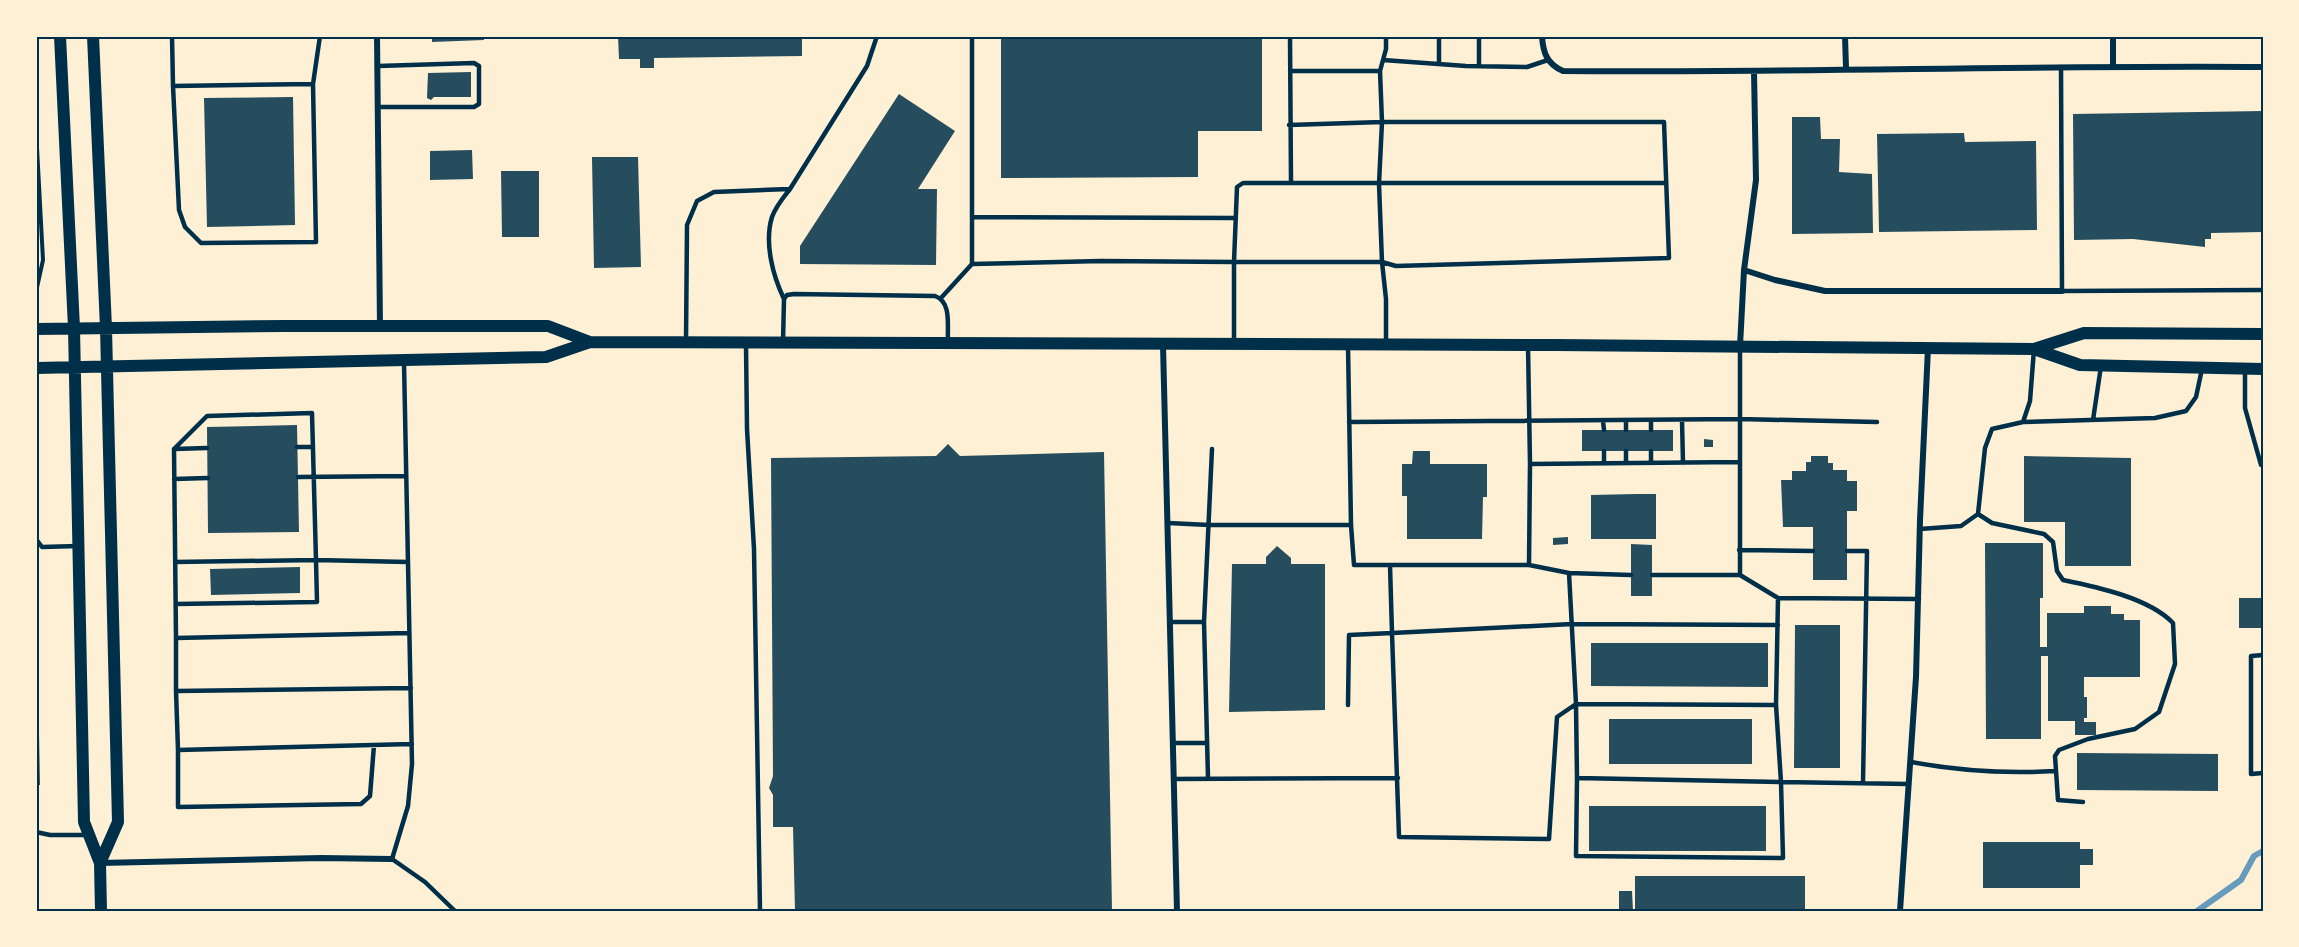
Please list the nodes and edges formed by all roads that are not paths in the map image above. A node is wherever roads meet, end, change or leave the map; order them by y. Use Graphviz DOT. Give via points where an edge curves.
graph roads {
  1 [pos="60,36"];
  2 [pos="93,36"];
  3 [pos="172,36"];
  4 [pos="320,36"];
  5 [pos="377,36"];
  6 [pos="877,36"];
  7 [pos="972,36"];
  8 [pos="1290,36"];
  9 [pos="1386,36"];
  10 [pos="1439,36"];
  11 [pos="1479,36"];
  12 [pos="1542,36"];
  13 [pos="1845,36"];
  14 [pos="2113,36"];
  15 [pos="1383,60"];
  16 [pos="1548,60"];
  17 [pos="1439,64"];
  18 [pos="378,66"];
  19 [pos="1479,66"];
  20 [pos="2114,66"];
  21 [pos="2061,67"];
  22 [pos="2263,67"];
  23 [pos="1846,69"];
  24 [pos="1290,71"];
  25 [pos="1380,71"];
  26 [pos="1754,71"];
  27 [pos="313,84"];
  28 [pos="173,86"];
  29 [pos="379,107"];
  30 [pos="1382,123"];
  31 [pos="1289,125"];
  32 [pos="1291,183"];
  33 [pos="1666,183"];
  34 [pos="1379,184"];
  35 [pos="790,189"];
  36 [pos="972,217"];
  37 [pos="1235,218"];
  38 [pos="1234,262"];
  39 [pos="1382,262"];
  40 [pos="972,264"];
  41 [pos="1744,270"];
  42 [pos="2263,290"];
  43 [pos="2062,291"];
  44 [pos="941,298"];
  45 [pos="784,299"];
  46 [pos="380,326"];
  47 [pos="74,328"];
  48 [pos="106,328"];
  49 [pos="36,329"];
  50 [pos="2263,334"];
  51 [pos="590,342"];
  52 [pos="686,342"];
  53 [pos="746,342"];
  54 [pos="783,342"];
  55 [pos="948,343"];
  56 [pos="1163,345"];
  57 [pos="1234,345"];
  58 [pos="1348,345"];
  59 [pos="1386,345"];
  60 [pos="1528,345"];
  61 [pos="1740,346"];
  62 [pos="1928,348"];
  63 [pos="2034,349"];
  64 [pos="404,359"];
  65 [pos="107,366"];
  66 [pos="2101,366"];
  67 [pos="74,367"];
  68 [pos="36,368"];
  69 [pos="2202,369"];
  70 [pos="2245,369"];
  71 [pos="2263,369"];
  72 [pos="1740,419"];
  73 [pos="1651,420"];
  74 [pos="1682,420"];
  75 [pos="2093,420"];
  76 [pos="1604,421"];
  77 [pos="1626,421"];
  78 [pos="1349,422"];
  79 [pos="1530,422"];
  80 [pos="1877,422"];
  81 [pos="2023,422"];
  82 [pos="1604,430"];
  83 [pos="1626,430"];
  84 [pos="1651,430"];
  85 [pos="297,447"];
  86 [pos="312,447"];
  87 [pos="207,448"];
  88 [pos="174,449"];
  89 [pos="1212,449"];
  90 [pos="1604,451"];
  91 [pos="1626,451"];
  92 [pos="1651,451"];
  93 [pos="1739,462"];
  94 [pos="1604,463"];
  95 [pos="1626,463"];
  96 [pos="1651,463"];
  97 [pos="1683,463"];
  98 [pos="1530,464"];
  99 [pos="2263,465"];
  100 [pos="406,476"];
  101 [pos="298,477"];
  102 [pos="314,477"];
  103 [pos="174,478"];
  104 [pos="207,478"];
  105 [pos="1977,514"];
  106 [pos="1168,523"];
  107 [pos="1209,525"];
  108 [pos="1351,525"];
  109 [pos="1920,529"];
  110 [pos="36,538"];
  111 [pos="78,546"];
  112 [pos="1739,550"];
  113 [pos="1813,551"];
  114 [pos="1847,551"];
  115 [pos="316,560"];
  116 [pos="175,562"];
  117 [pos="408,562"];
  118 [pos="1390,565"];
  119 [pos="1529,565"];
  120 [pos="1569,573"];
  121 [pos="1631,574"];
  122 [pos="1652,574"];
  123 [pos="1740,575"];
  124 [pos="1778,598"];
  125 [pos="1919,599"];
  126 [pos="1867,600"];
  127 [pos="176,604"];
  128 [pos="1170,622"];
  129 [pos="1204,622"];
  130 [pos="1572,624"];
  131 [pos="1778,625"];
  132 [pos="409,633"];
  133 [pos="1392,633"];
  134 [pos="176,638"];
  135 [pos="2263,656"];
  136 [pos="411,688"];
  137 [pos="176,691"];
  138 [pos="1576,704"];
  139 [pos="1348,705"];
  140 [pos="1776,705"];
  141 [pos="1173,743"];
  142 [pos="1207,743"];
  143 [pos="411,744"];
  144 [pos="374,745"];
  145 [pos="178,750"];
  146 [pos="1911,762"];
  147 [pos="2055,771"];
  148 [pos="2263,773"];
  149 [pos="1208,778"];
  150 [pos="1398,778"];
  151 [pos="1577,778"];
  152 [pos="1174,779"];
  153 [pos="1781,782"];
  154 [pos="1863,783"];
  155 [pos="1909,784"];
  156 [pos="2083,802"];
  157 [pos="36,832"];
  158 [pos="88,835"];
  159 [pos="392,859"];
  160 [pos="100,863"];
  161 [pos="101,911"];
  162 [pos="455,911"];
  163 [pos="760,911"];
  164 [pos="1177,911"];
  165 [pos="1900,911"];
  1 -- 47 [label="main road"];
  2 -- 48 [label="main road"];
  3 -- 28 [label="lane"];
  4 -- 27 [label="lane"];
  5 -- 18 [label="street"];
  6 -- 35 [label="lane" via="867,66"];
  7 -- 36 [label="lane"];
  8 -- 24 [label="lane"];
  9 -- 15 [label="lane"];
  10 -- 17 [label="lane"];
  11 -- 19 [label="lane"];
  12 -- 16 [label="street"];
  13 -- 23 [label="street"];
  14 -- 20 [label="street"];
  15 -- 17 [label="lane"];
  15 -- 25 [label="lane"];
  16 -- 19 [label="lane" via="1527,67"];
  16 -- 26 [label="street" via="1563,71"];
  17 -- 19 [label="lane"];
  18 -- 29 [label="street"];
  18 -- 29 [label="lane" via="479,66 479,104 474,107"];
  20 -- 21 [label="street"];
  20 -- 22 [label="street"];
  21 -- 23 [label="street"];
  21 -- 43 [label="lane"];
  23 -- 26 [label="street"];
  24 -- 25 [label="lane"];
  24 -- 31 [label="lane"];
  25 -- 30 [label="lane"];
  26 -- 41 [label="street" via="1756,180"];
  27 -- 28 [label="lane"];
  27 -- 28 [label="lane" via="316,242 201,243 185,227 179,210"];
  29 -- 46 [label="street"];
  30 -- 31 [label="lane"];
  30 -- 33 [label="lane" via="1664,122"];
  30 -- 34 [label="lane"];
  31 -- 32 [label="lane"];
  32 -- 34 [label="lane"];
  32 -- 37 [label="lane" via="1243,183 1236,194"];
  33 -- 34 [label="lane"];
  33 -- 39 [label="lane" via="1669,258 1396,266"];
  34 -- 39 [label="lane"];
  35 -- 45 [label="lane" via="771,219 770,236 771,268"];
  35 -- 52 [label="lane" via="714,192 697,201 687,225"];
  36 -- 37 [label="lane"];
  36 -- 40 [label="lane"];
  37 -- 38 [label="lane"];
  38 -- 39 [label="lane"];
  38 -- 40 [label="lane"];
  38 -- 57 [label="lane"];
  39 -- 59 [label="lane"];
  40 -- 44 [label="lane"];
  41 -- 43 [label="street" via="1825,291"];
  41 -- 61 [label="street"];
  42 -- 43 [label="lane"];
  44 -- 45 [label="lane" via="794,294"];
  44 -- 55 [label="lane" via="947,315"];
  45 -- 54 [label="lane"];
  46 -- 48 [label="main road"];
  46 -- 51 [label="main road" via="548,326"];
  47 -- 48 [label="main road"];
  47 -- 49 [label="main road"];
  47 -- 67 [label="main road"];
  48 -- 65 [label="main road"];
  50 -- 63 [label="main road" via="2084,333"];
  51 -- 52 [label="main road"];
  51 -- 64 [label="main road" via="546,357"];
  52 -- 53 [label="main road"];
  53 -- 54 [label="main road"];
  53 -- 163 [label="lane"];
  54 -- 55 [label="main road"];
  55 -- 56 [label="main road"];
  56 -- 57 [label="main road"];
  56 -- 106 [label="street"];
  57 -- 58 [label="main road"];
  58 -- 59 [label="main road"];
  58 -- 78 [label="lane"];
  59 -- 60 [label="main road"];
  60 -- 61 [label="main road"];
  60 -- 79 [label="lane"];
  61 -- 62 [label="main road"];
  61 -- 72 [label="lane"];
  62 -- 63 [label="main road"];
  62 -- 109 [label="street"];
  63 -- 66 [label="main road" via="2080,365"];
  63 -- 81 [label="lane" via="2030,401"];
  64 -- 65 [label="main road"];
  64 -- 100 [label="lane"];
  65 -- 67 [label="main road"];
  65 -- 160 [label="main road" via="118,822"];
  66 -- 69 [label="main road"];
  66 -- 75 [label="lane"];
  67 -- 68 [label="main road"];
  67 -- 111 [label="main road"];
  69 -- 70 [label="main road"];
  69 -- 75 [label="lane" via="2196,397 2186,411 2155,418"];
  70 -- 71 [label="main road"];
  70 -- 99 [label="lane" via="2245,408"];
  72 -- 74 [label="lane"];
  72 -- 80 [label="lane"];
  72 -- 93 [label="lane"];
  73 -- 74 [label="lane"];
  73 -- 77 [label="lane"];
  73 -- 84 [label="lane"];
  74 -- 97 [label="lane"];
  75 -- 81 [label="lane"];
  76 -- 77 [label="lane"];
  76 -- 79 [label="lane"];
  76 -- 82 [label="lane"];
  77 -- 83 [label="lane"];
  78 -- 79 [label="lane"];
  78 -- 108 [label="lane"];
  79 -- 98 [label="lane"];
  81 -- 105 [label="lane" via="1992,429 1985,448"];
  85 -- 86 [label="lane"];
  86 -- 88 [label="lane" via="312,413 207,416"];
  86 -- 102 [label="lane"];
  87 -- 88 [label="lane"];
  88 -- 103 [label="lane"];
  89 -- 107 [label="lane"];
  90 -- 94 [label="lane"];
  91 -- 95 [label="lane"];
  92 -- 96 [label="lane"];
  93 -- 97 [label="lane"];
  93 -- 112 [label="lane"];
  94 -- 95 [label="lane"];
  94 -- 98 [label="lane"];
  95 -- 96 [label="lane"];
  96 -- 97 [label="lane"];
  98 -- 119 [label="lane"];
  100 -- 102 [label="lane"];
  100 -- 117 [label="lane"];
  101 -- 102 [label="lane"];
  102 -- 115 [label="lane"];
  103 -- 104 [label="lane"];
  103 -- 116 [label="lane"];
  105 -- 109 [label="lane" via="1962,526"];
  105 -- 147 [label="lane" via="1992,522 2044,534 2053,542 2057,571 2063,580 2124,597 2162,612 2173,623 2175,664 2159,712 2135,729 2059,750"];
  106 -- 107 [label="lane"];
  106 -- 128 [label="street"];
  107 -- 108 [label="lane"];
  107 -- 129 [label="lane"];
  108 -- 118 [label="lane" via="1354,565"];
  109 -- 125 [label="street"];
  110 -- 111 [label="lane" via="42,547"];
  111 -- 158 [label="main road" via="84,822"];
  112 -- 113 [label="lane"];
  112 -- 123 [label="lane"];
  114 -- 126 [label="lane" via="1867,551"];
  115 -- 116 [label="lane"];
  115 -- 117 [label="lane"];
  115 -- 127 [label="lane" via="317,602"];
  116 -- 127 [label="lane"];
  117 -- 132 [label="lane"];
  118 -- 119 [label="lane"];
  118 -- 133 [label="lane"];
  119 -- 120 [label="lane"];
  120 -- 121 [label="lane"];
  120 -- 130 [label="lane"];
  122 -- 123 [label="lane"];
  123 -- 124 [label="lane"];
  124 -- 126 [label="lane"];
  124 -- 131 [label="lane"];
  125 -- 126 [label="lane"];
  125 -- 146 [label="street"];
  126 -- 154 [label="lane"];
  127 -- 134 [label="lane"];
  128 -- 129 [label="lane"];
  128 -- 141 [label="street"];
  129 -- 142 [label="lane"];
  130 -- 131 [label="lane"];
  130 -- 133 [label="lane"];
  130 -- 138 [label="lane"];
  131 -- 140 [label="lane"];
  132 -- 134 [label="lane"];
  132 -- 136 [label="lane"];
  133 -- 139 [label="lane" via="1349,635"];
  133 -- 150 [label="lane"];
  134 -- 137 [label="lane"];
  135 -- 148 [label="lane" via="2252,656 2251,774"];
  136 -- 137 [label="lane"];
  136 -- 143 [label="lane"];
  137 -- 145 [label="lane"];
  138 -- 140 [label="lane"];
  138 -- 150 [label="lane" via="1557,717 1549,839 1399,837"];
  138 -- 151 [label="lane"];
  140 -- 153 [label="lane"];
  141 -- 142 [label="lane"];
  141 -- 152 [label="street"];
  142 -- 149 [label="lane"];
  143 -- 144 [label="lane"];
  143 -- 159 [label="lane" via="408,806"];
  144 -- 145 [label="lane"];
  144 -- 145 [label="lane" via="370,796 361,804 178,807"];
  146 -- 147 [label="lane" via="1953,770"];
  146 -- 155 [label="street"];
  147 -- 156 [label="lane" via="2058,800"];
  149 -- 150 [label="lane"];
  149 -- 152 [label="lane"];
  151 -- 153 [label="lane"];
  151 -- 153 [label="lane" via="1576,856 1783,858"];
  152 -- 164 [label="street"];
  153 -- 154 [label="lane"];
  154 -- 155 [label="lane"];
  155 -- 165 [label="street"];
  157 -- 158 [label="lane"];
  158 -- 160 [label="main road"];
  159 -- 160 [label="street"];
  159 -- 162 [label="lane"];
  160 -- 161 [label="main road"];
}
